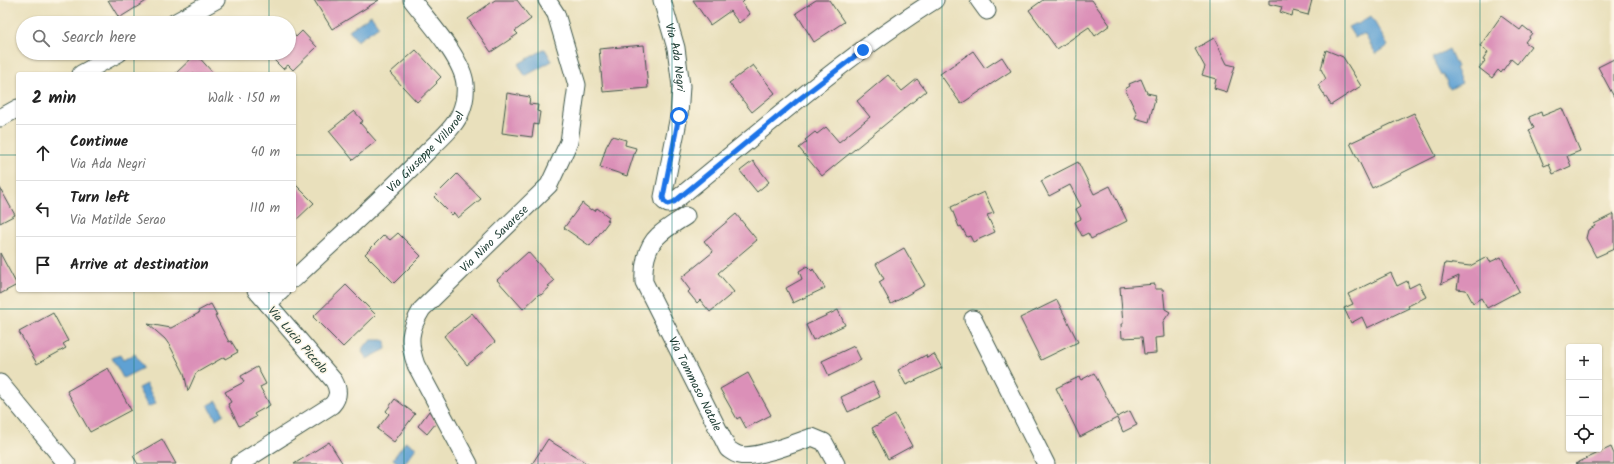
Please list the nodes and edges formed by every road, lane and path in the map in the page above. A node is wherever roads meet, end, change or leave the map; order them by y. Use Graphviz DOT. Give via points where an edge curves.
graph roads {
  1 [pos="216,0"];
  2 [pos="412,0"];
  3 [pos="546,0"];
  4 [pos="662,0"];
  5 [pos="935,0"];
  6 [pos="187,16"];
  7 [pos="107,60"];
  8 [pos="86,72"];
  9 [pos="16,109"];
  10 [pos="0,118"];
  11 [pos="686,216"];
  12 [pos="296,277"];
  13 [pos="258,292"];
  14 [pos="280,292"];
  15 [pos="268,304"];
  16 [pos="973,319"];
  17 [pos="0,383"];
  18 [pos="67,464"];
  19 [pos="239,464"];
  20 [pos="470,464"];
  21 [pos="836,464"];
  22 [pos="1046,464"];
  1 -- 6 [label="street"];
  2 -- 12 [label="street, Via Giuseppe Villaroel" via="462,69 465,99 460,114 414,166"];
  3 -- 20 [label="street, Via Nino Savarese" via="556,14 577,85 569,142 549,185 422,309 414,322 410,336 411,351 416,365"];
  4 -- 5 [label="street, Via Ada Negri" via="676,48 681,86 679,116 663,199 666,203 672,203 895,25"];
  7 -- 8 [label="street"];
  9 -- 10 [label="street"];
  11 -- 21 [label="street, Via Tommaso Natale" via="657,236 648,251 643,269 644,282 728,449 750,456 812,437 824,442"];
  13 -- 15 [label="street, Via Lucio Piccolo"];
  14 -- 15 [label="street"];
  15 -- 19 [label="street, Via Lucio Piccolo" via="334,381 338,391 336,401 332,405"];
  16 -- 22 [label="street"];
  17 -- 18 [label="street"];
}
